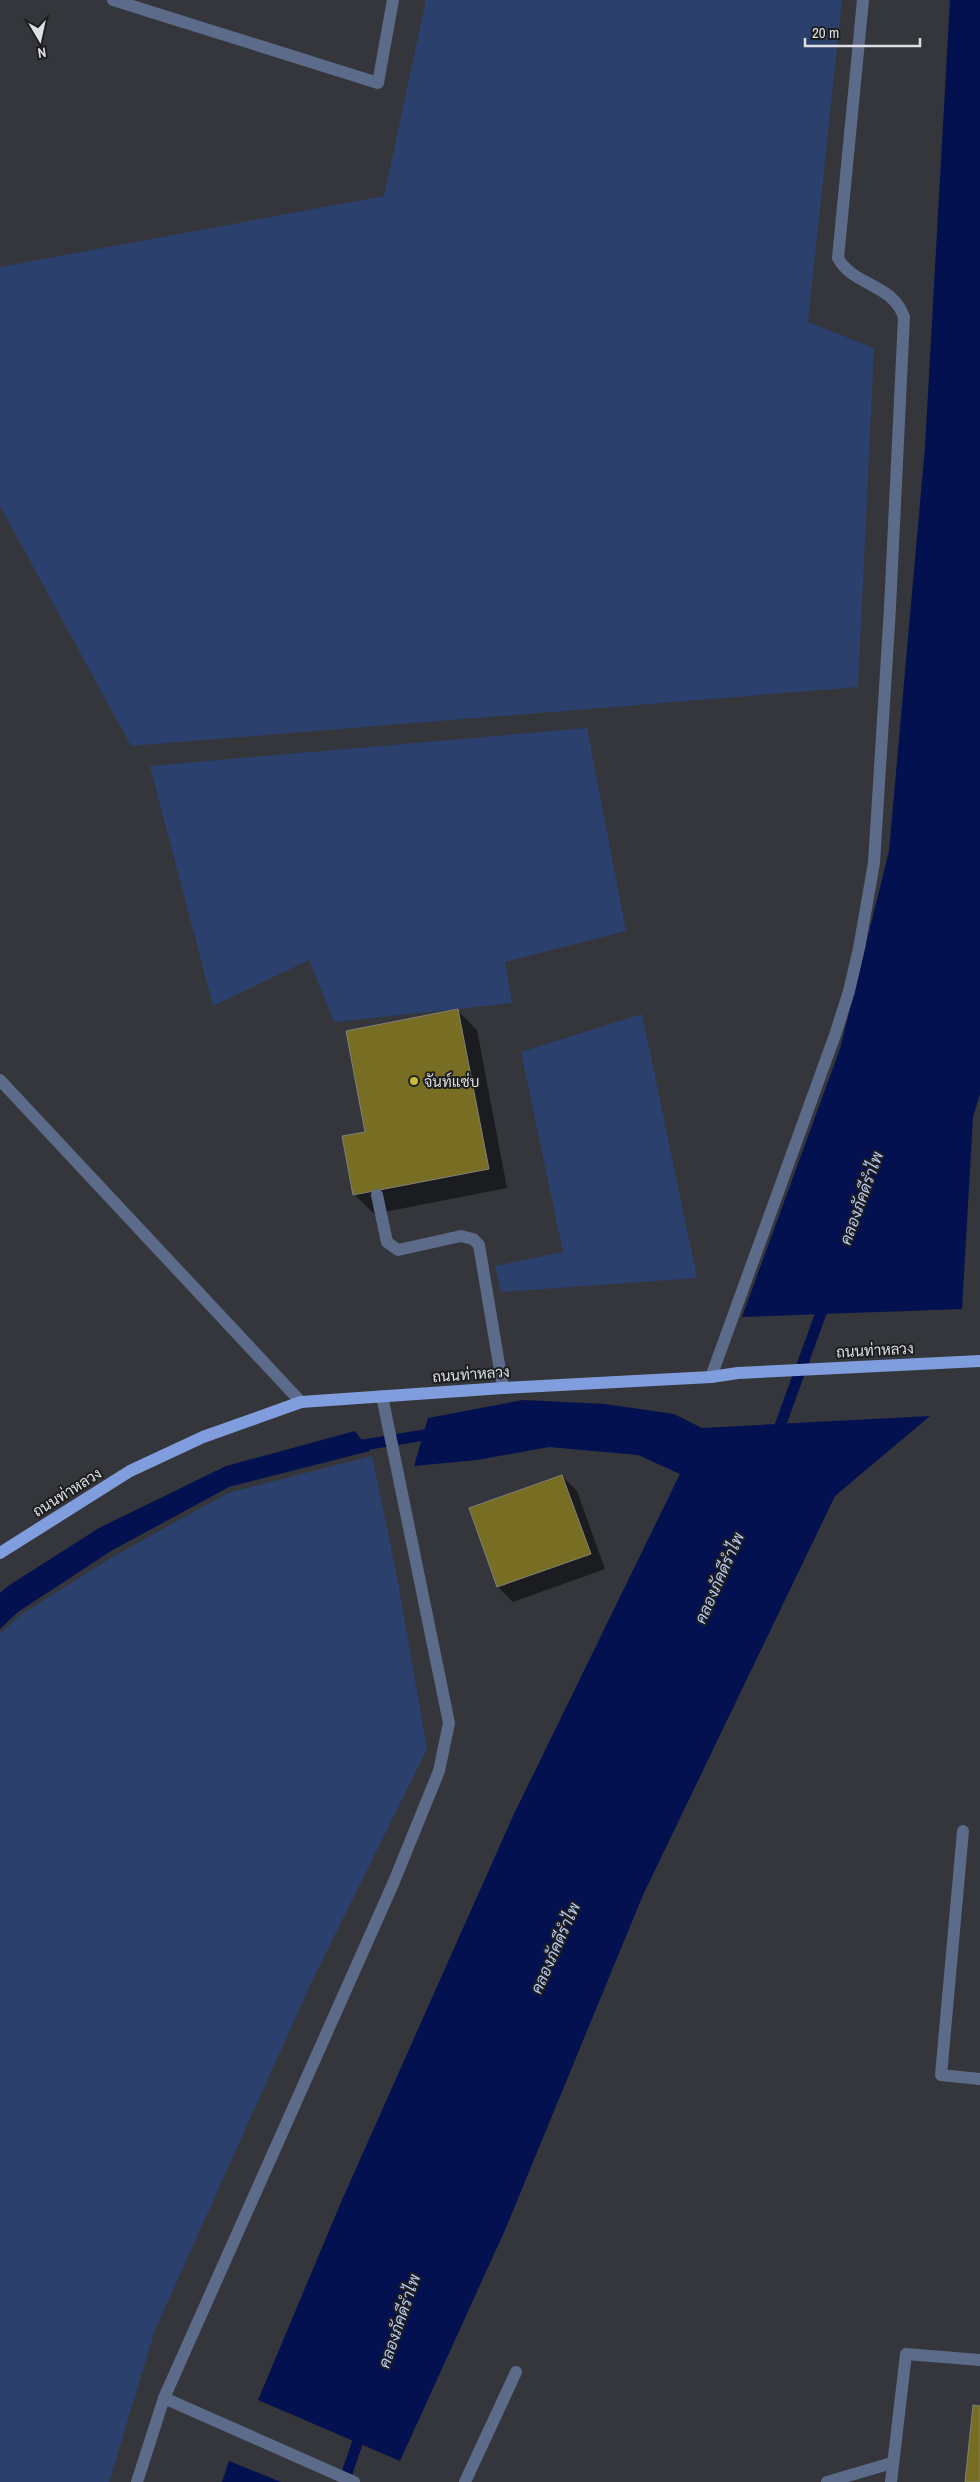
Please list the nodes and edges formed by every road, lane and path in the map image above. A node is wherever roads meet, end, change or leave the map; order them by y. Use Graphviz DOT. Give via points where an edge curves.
graph roads {
  1 [pos="113,0"];
  2 [pos="393,0"];
  3 [pos="863,0"];
  4 [pos="0,1080"];
  5 [pos="377,1195"];
  6 [pos="979,1361"];
  7 [pos="710,1376"];
  8 [pos="502,1388"];
  9 [pos="382,1396"];
  10 [pos="301,1402"];
  11 [pos="0,1553"];
  12 [pos="963,1831"];
  13 [pos="980,2079"];
  14 [pos="980,2360"];
  15 [pos="516,2372"];
  16 [pos="164,2398"];
  17 [pos="892,2463"];
  18 [pos="137,2482"];
  19 [pos="354,2482"];
  20 [pos="465,2482"];
  21 [pos="827,2482"];
  22 [pos="891,2482"];
  1 -- 2 [label="street" via="378,83"];
  3 -- 7 [label="street" via="838,258 843,268 891,296 900,305 904,317 874,863 849,991"];
  4 -- 10 [label="street"];
  5 -- 8 [label="street" via="387,1242 398,1250 461,1236 473,1239 479,1245"];
  6 -- 7 [label="main road, ถนนท่าหลวง"];
  7 -- 8 [label="main road, ถนนท่าหลวง"];
  8 -- 9 [label="main road, ถนนท่าหลวง"];
  9 -- 10 [label="main road, ถนนท่าหลวง"];
  9 -- 16 [label="street" via="449,1724 439,1771 393,1884"];
  10 -- 11 [label="main road, ถนนท่าหลวง" via="203,1437 130,1471"];
  12 -- 13 [label="street" via="940,2075"];
  14 -- 17 [label="street" via="906,2354"];
  15 -- 20 [label="street"];
  16 -- 18 [label="street"];
  16 -- 19 [label="street"];
  17 -- 21 [label="street"];
  17 -- 22 [label="street"];
}
